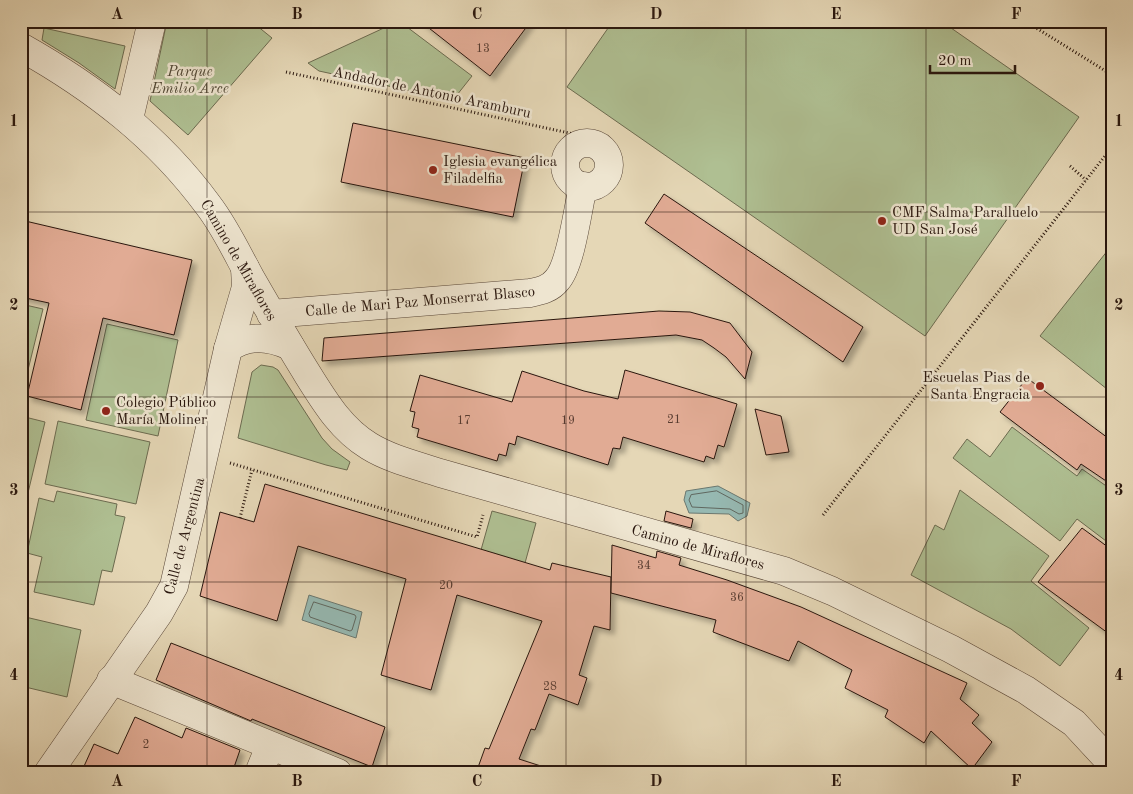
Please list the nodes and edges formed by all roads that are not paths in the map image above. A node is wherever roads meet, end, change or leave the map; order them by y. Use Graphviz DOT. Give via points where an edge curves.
graph roads {
  1 [pos="152,21"];
  2 [pos="21,47"];
  3 [pos="129,119"];
  4 [pos="583,186"];
  5 [pos="245,268"];
  6 [pos="271,314"];
  7 [pos="290,346"];
  8 [pos="228,349"];
  9 [pos="111,680"];
  10 [pos="270,746"];
  11 [pos="1112,764"];
  12 [pos="48,773"];
  13 [pos="259,773"];
  14 [pos="338,773"];
  1 -- 3 [label="street"];
  2 -- 3 [label="street, Camino de Miraflores" via="82,84"];
  3 -- 5 [label="street, Camino de Miraflores" via="186,176 214,213"];
  4 -- 6 [label="street, Calle de Mari Paz Monserrat Blasco" via="566,266 548,288"];
  5 -- 6 [label="street, Camino de Miraflores"];
  5 -- 8 [label="street, Calle de Argentina" via="246,287"];
  6 -- 7 [label="street, Camino de Miraflores"];
  7 -- 8 [label="street, Camino de Miraflores" via="254,339 239,342"];
  7 -- 11 [label="street, Camino de Miraflores" via="334,415 350,433 370,447 397,459 491,488 784,570 951,649 1026,690 1074,723"];
  8 -- 9 [label="street, Calle de Argentina" via="174,586 159,614"];
  9 -- 10 [label="street"];
  9 -- 12 [label="street, Calle de Argentina"];
  10 -- 13 [label="street"];
  10 -- 14 [label="street"];
}
